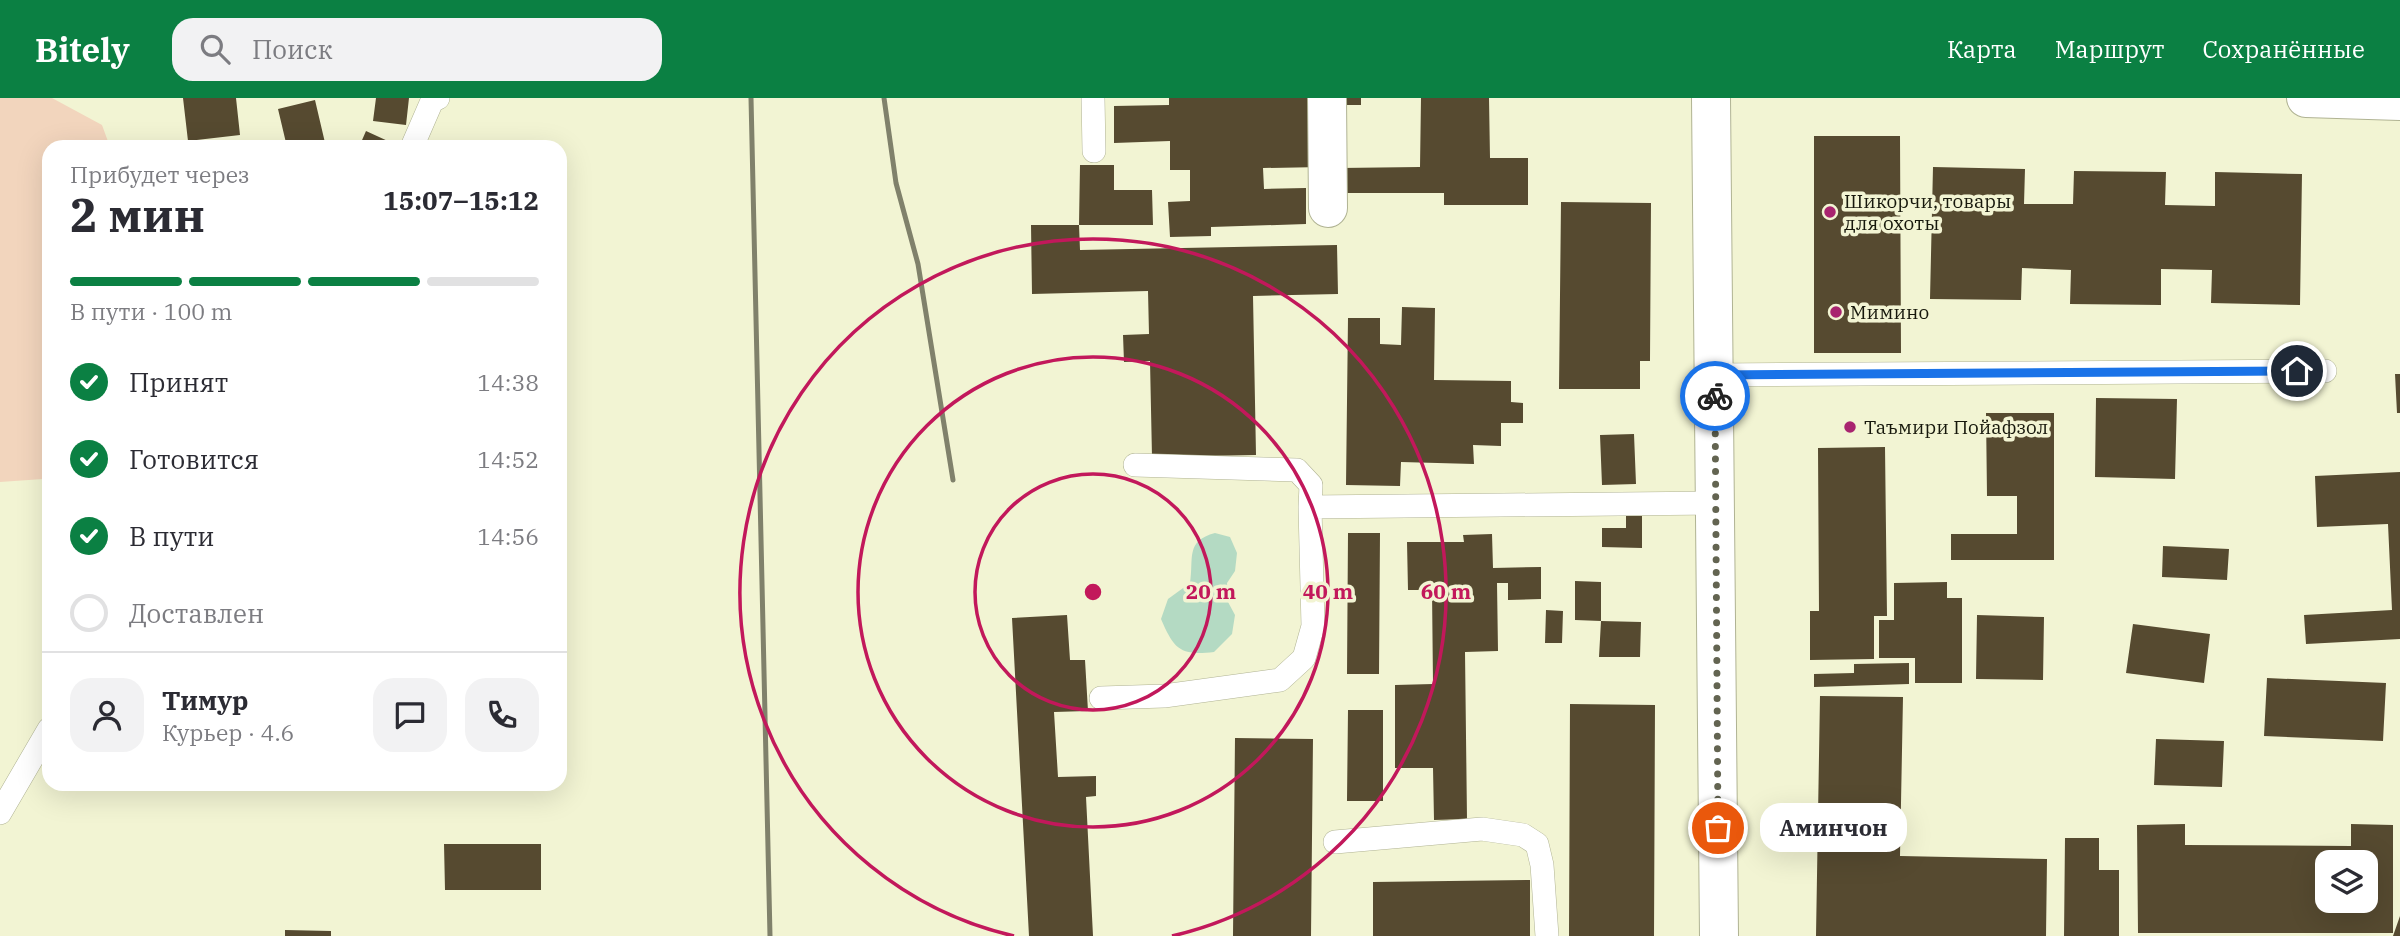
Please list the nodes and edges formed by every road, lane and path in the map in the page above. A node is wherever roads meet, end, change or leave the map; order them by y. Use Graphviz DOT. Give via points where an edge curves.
graph roads {
  1 [pos="438,98"];
  2 [pos="1093,98"];
  3 [pos="1327,98"];
  4 [pos="1711,98"];
  5 [pos="2306,98"];
  6 [pos="2400,101"];
  7 [pos="415,140"];
  8 [pos="1094,150"];
  9 [pos="1328,208"];
  10 [pos="2325,371"];
  11 [pos="1715,375"];
  12 [pos="1135,466"];
  13 [pos="1716,503"];
  14 [pos="1310,508"];
  15 [pos="1101,698"];
  16 [pos="42,741"];
  17 [pos="0,813"];
  18 [pos="1335,842"];
  19 [pos="1547,936"];
  20 [pos="1719,936"];
  1 -- 7 [label="lane"];
  2 -- 8 [label="lane"];
  3 -- 9 [label="street"];
  4 -- 11 [label="street"];
  5 -- 6 [label="street"];
  10 -- 11 [label="lane"];
  11 -- 13 [label="street"];
  12 -- 14 [label="lane" via="1297,470 1311,485"];
  13 -- 14 [label="lane"];
  13 -- 20 [label="street"];
  14 -- 15 [label="lane" via="1313,626 1304,658 1280,681 1164,696"];
  16 -- 17 [label="lane"];
  18 -- 19 [label="lane" via="1482,829 1523,835 1537,844 1542,865"];
}
